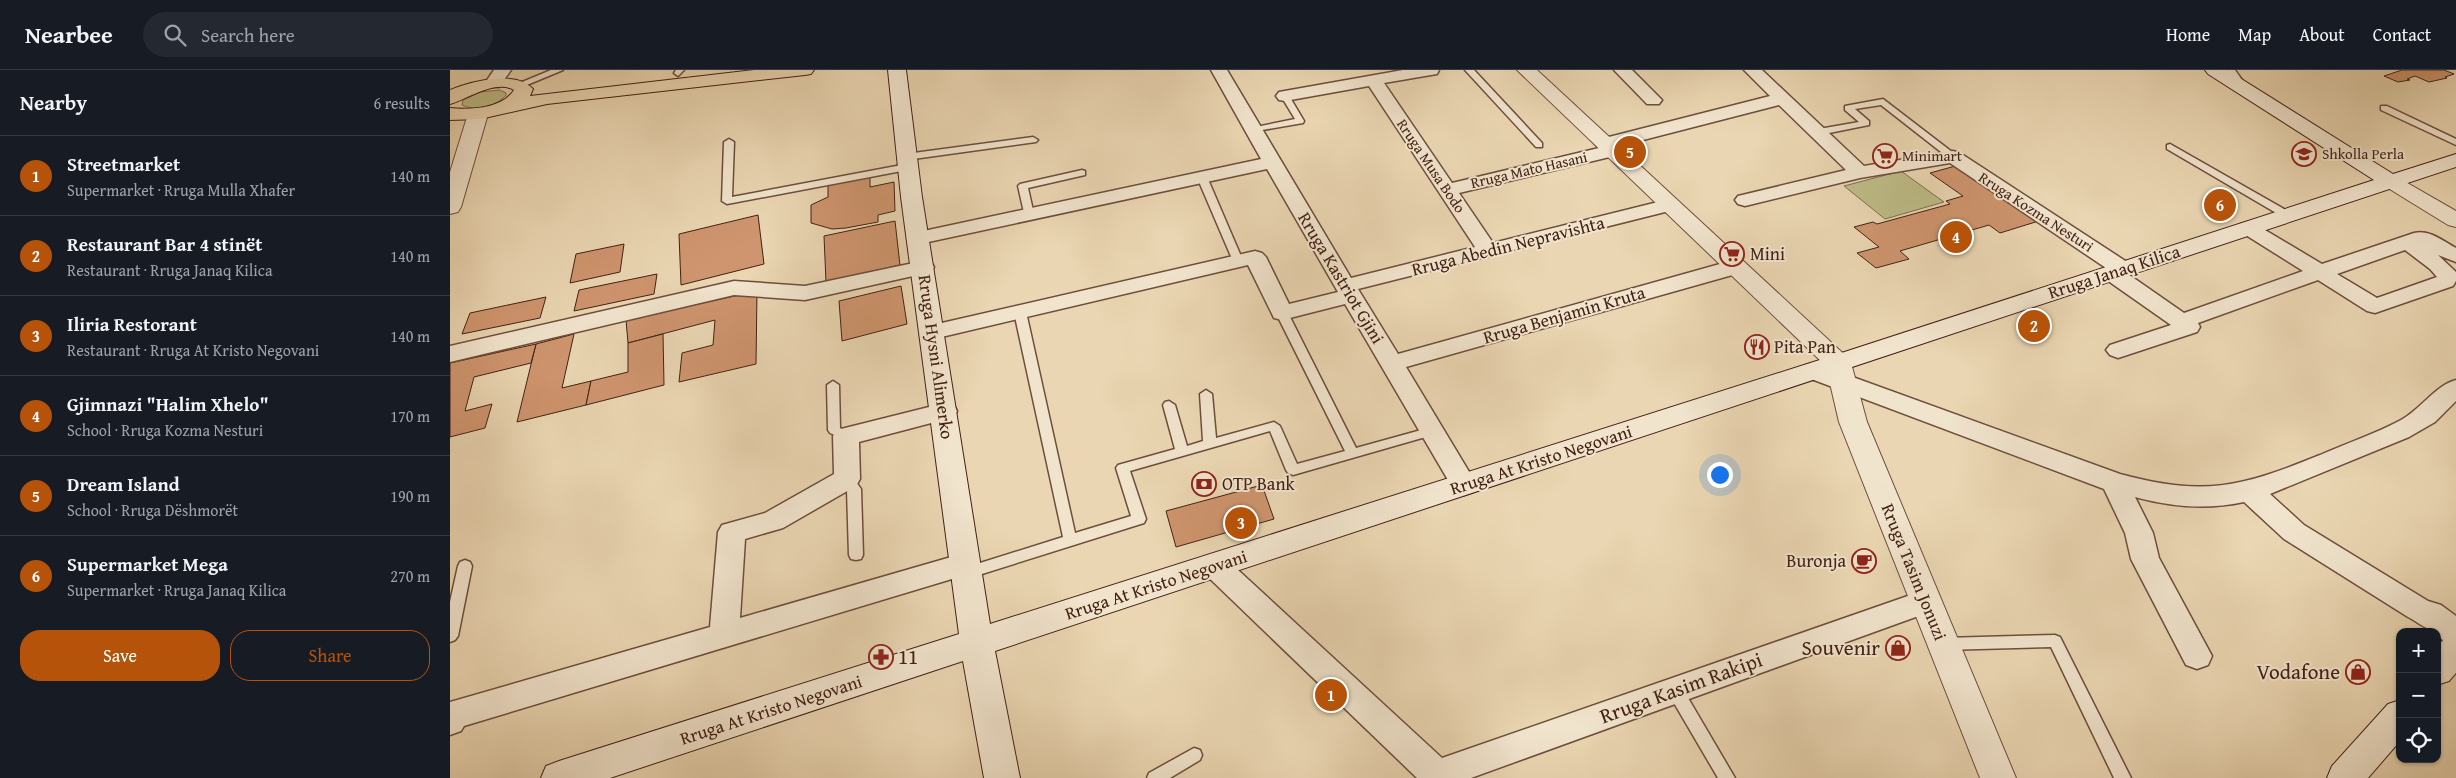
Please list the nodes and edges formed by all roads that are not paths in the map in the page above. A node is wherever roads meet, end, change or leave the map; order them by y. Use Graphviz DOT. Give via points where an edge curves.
graph roads {
  1 [pos="559,70"];
  2 [pos="709,70"];
  3 [pos="805,70"];
  4 [pos="897,70"];
  5 [pos="1219,70"];
  6 [pos="1431,70"];
  7 [pos="1469,70"];
  8 [pos="1526,70"];
  9 [pos="1622,70"];
  10 [pos="1752,70"];
  11 [pos="2214,70"];
  12 [pos="2231,70"];
  13 [pos="679,72"];
  14 [pos="498,77"];
  15 [pos="1374,81"];
  16 [pos="520,85"];
  17 [pos="2245,89"];
  18 [pos="455,94"];
  19 [pos="1285,96"];
  20 [pos="1784,98"];
  21 [pos="1653,100"];
  22 [pos="502,108"];
  23 [pos="2384,108"];
  24 [pos="450,114"];
  25 [pos="478,114"];
  26 [pos="1254,130"];
  27 [pos="1818,132"];
  28 [pos="1033,140"];
  29 [pos="729,142"];
  30 [pos="2456,142"];
  31 [pos="1539,145"];
  32 [pos="2170,147"];
  33 [pos="1608,148"];
  34 [pos="1952,157"];
  35 [pos="2456,160"];
  36 [pos="906,162"];
  37 [pos="1273,162"];
  38 [pos="1860,172"];
  39 [pos="1082,174"];
  40 [pos="1202,177"];
  41 [pos="2390,181"];
  42 [pos="1447,190"];
  43 [pos="1745,200"];
  44 [pos="1670,205"];
  45 [pos="450,207"];
  46 [pos="1030,214"];
  47 [pos="2287,215"];
  48 [pos="2456,220"];
  49 [pos="2248,228"];
  50 [pos="919,238"];
  51 [pos="2406,243"];
  52 [pos="1488,251"];
  53 [pos="2456,256"];
  54 [pos="1238,261"];
  55 [pos="923,267"];
  56 [pos="1736,267"];
  57 [pos="2117,271"];
  58 [pos="2321,272"];
  59 [pos="2451,284"];
  60 [pos="1348,291"];
  61 [pos="1020,312"];
  62 [pos="1282,313"];
  63 [pos="2182,321"];
  64 [pos="933,332"];
  65 [pos="2118,350"];
  66 [pos="450,354"];
  67 [pos="1392,363"];
  68 [pos="1832,372"];
  69 [pos="833,385"];
  70 [pos="2456,388"];
  71 [pos="1206,394"];
  72 [pos="1168,405"];
  73 [pos="945,411"];
  74 [pos="1432,430"];
  75 [pos="846,436"];
  76 [pos="1210,444"];
  77 [pos="1182,452"];
  78 [pos="1352,453"];
  79 [pos="847,479"];
  80 [pos="2114,482"];
  81 [pos="1464,485"];
  82 [pos="2250,491"];
  83 [pos="1070,540"];
  84 [pos="856,555"];
  85 [pos="465,566"];
  86 [pos="1214,566"];
  87 [pos="966,568"];
  88 [pos="1925,602"];
  89 [pos="2456,633"];
  90 [pos="724,635"];
  91 [pos="450,636"];
  92 [pos="976,644"];
  93 [pos="1943,644"];
  94 [pos="2456,649"];
  95 [pos="2198,656"];
  96 [pos="2441,666"];
  97 [pos="1675,690"];
  98 [pos="450,716"];
  99 [pos="2397,718"];
  100 [pos="1194,755"];
  101 [pos="1439,776"];
  102 [pos="559,778"];
  103 [pos="1002,778"];
  104 [pos="1155,778"];
  105 [pos="1727,778"];
  106 [pos="1998,778"];
  107 [pos="2124,778"];
  108 [pos="2345,778"];
  1 -- 16 [label="lane"];
  2 -- 13 [label="main road"];
  3 -- 22 [label="main road" via="547,98"];
  4 -- 36 [label="main road, Rruga Hysni Alimerko"];
  5 -- 26 [label="street, Rruga Kastriot Gjini"];
  6 -- 15 [label="street"];
  7 -- 31 [label="lane"];
  8 -- 33 [label="main road"];
  9 -- 21 [label="street"];
  10 -- 20 [label="street"];
  11 -- 17 [label="main road"];
  12 -- 17 [label="lane"];
  13 -- 16 [label="main road" via="554,86"];
  14 -- 16 [label="main road"];
  14 -- 18 [label="main road"];
  15 -- 19 [label="street"];
  15 -- 42 [label="street, Rruga Musa Bodo"];
  16 -- 22 [label="main road" via="524,89 519,98"];
  17 -- 41 [label="main road"];
  19 -- 26 [label="lane" via="1300,121"];
  20 -- 27 [label="street"];
  20 -- 33 [label="street, Rruga Mato Hasani"];
  22 -- 25 [label="main road"];
  23 -- 30 [label="lane"];
  24 -- 25 [label="main road"];
  25 -- 45 [label="main road"];
  26 -- 37 [label="street, Rruga Kastriot Gjini"];
  27 -- 34 [label="lane" via="1866,123 1848,108 1883,102"];
  27 -- 38 [label="street"];
  28 -- 36 [label="lane"];
  29 -- 36 [label="lane" via="727,201"];
  32 -- 47 [label="lane"];
  33 -- 42 [label="street, Rruga Mato Hasani"];
  33 -- 44 [label="main road"];
  34 -- 38 [label="street"];
  34 -- 57 [label="street, Rruga Kozma Nesturi"];
  35 -- 41 [label="main road, Rruga Janaq Kilica"];
  36 -- 50 [label="main road, Rruga Hysni Alimerko"];
  37 -- 40 [label="street"];
  37 -- 60 [label="street, Rruga Kastriot Gjini"];
  38 -- 43 [label="street"];
  39 -- 46 [label="lane" via="1023,186"];
  40 -- 46 [label="street"];
  40 -- 54 [label="lane"];
  41 -- 47 [label="main road, Rruga Janaq Kilica"];
  41 -- 48 [label="main road"];
  42 -- 52 [label="street, Rruga Musa Bodo"];
  44 -- 52 [label="street, Rruga Abedin Nepravishta"];
  44 -- 56 [label="main road"];
  46 -- 50 [label="street"];
  47 -- 49 [label="main road, Rruga Janaq Kilica"];
  49 -- 57 [label="main road, Rruga Janaq Kilica"];
  49 -- 58 [label="street"];
  50 -- 55 [label="main road, Rruga Hysni Alimerko"];
  51 -- 53 [label="street" via="2421,237"];
  51 -- 58 [label="street"];
  51 -- 59 [label="street" via="2444,270"];
  52 -- 60 [label="street, Rruga Abedin Nepravishta"];
  54 -- 61 [label="street"];
  54 -- 62 [label="street" via="1255,257"];
  55 -- 64 [label="main road, Rruga Hysni Alimerko"];
  55 -- 66 [label="street" via="805,293 734,288"];
  56 -- 67 [label="street, Rruga Benjamin Kruta"];
  56 -- 68 [label="main road"];
  57 -- 63 [label="street, Rruga Kozma Nesturi"];
  57 -- 68 [label="main road, Rruga Janaq Kilica"];
  58 -- 59 [label="street" via="2375,306"];
  58 -- 63 [label="street"];
  60 -- 62 [label="street, Rruga Abedin Nepravishta"];
  60 -- 67 [label="street, Rruga Kastriot Gjini"];
  61 -- 64 [label="street"];
  61 -- 83 [label="lane"];
  62 -- 78 [label="lane"];
  63 -- 65 [label="street" via="2190,327"];
  64 -- 73 [label="main road, Rruga Hysni Alimerko"];
  67 -- 74 [label="street, Rruga Kastriot Gjini"];
  68 -- 80 [label="street"];
  68 -- 81 [label="main road, Rruga At Kristo Negovani"];
  68 -- 88 [label="main road, Rruga Tasim Jonuzi"];
  69 -- 75 [label="lane" via="834,430"];
  70 -- 82 [label="street" via="2424,418 2393,435"];
  71 -- 76 [label="lane"];
  72 -- 77 [label="lane"];
  73 -- 75 [label="street"];
  73 -- 87 [label="main road, Rruga Hysni Alimerko"];
  74 -- 78 [label="lane"];
  74 -- 81 [label="street, Rruga Kastriot Gjini"];
  75 -- 79 [label="street"];
  76 -- 77 [label="lane"];
  76 -- 78 [label="lane" via="1274,426 1293,470"];
  77 -- 83 [label="lane" via="1124,468 1139,519"];
  79 -- 84 [label="lane" via="854,489"];
  79 -- 90 [label="street" via="773,521 732,532"];
  80 -- 82 [label="street" via="2148,492 2184,497 2210,498"];
  80 -- 95 [label="street" via="2139,533 2145,559"];
  81 -- 86 [label="main road, Rruga At Kristo Negovani"];
  82 -- 89 [label="street" via="2294,532 2431,614"];
  83 -- 87 [label="lane"];
  85 -- 91 [label="lane"];
  86 -- 92 [label="main road, Rruga At Kristo Negovani"];
  86 -- 101 [label="street"];
  87 -- 90 [label="street"];
  87 -- 92 [label="main road, Rruga Hysni Alimerko"];
  88 -- 93 [label="main road, Rruga Tasim Jonuzi"];
  88 -- 97 [label="street, Rruga Kasim Rakipi"];
  90 -- 98 [label="street"];
  92 -- 102 [label="main road, Rruga At Kristo Negovani"];
  92 -- 103 [label="main road, Rruga Hysni Alimerko"];
  93 -- 106 [label="main road, Rruga Tasim Jonuzi"];
  93 -- 107 [label="lane" via="2055,641"];
  94 -- 96 [label="main road"];
  97 -- 101 [label="street, Rruga Kasim Rakipi"];
  97 -- 105 [label="lane"];
  99 -- 108 [label="main road"];
  100 -- 104 [label="lane"];
}
